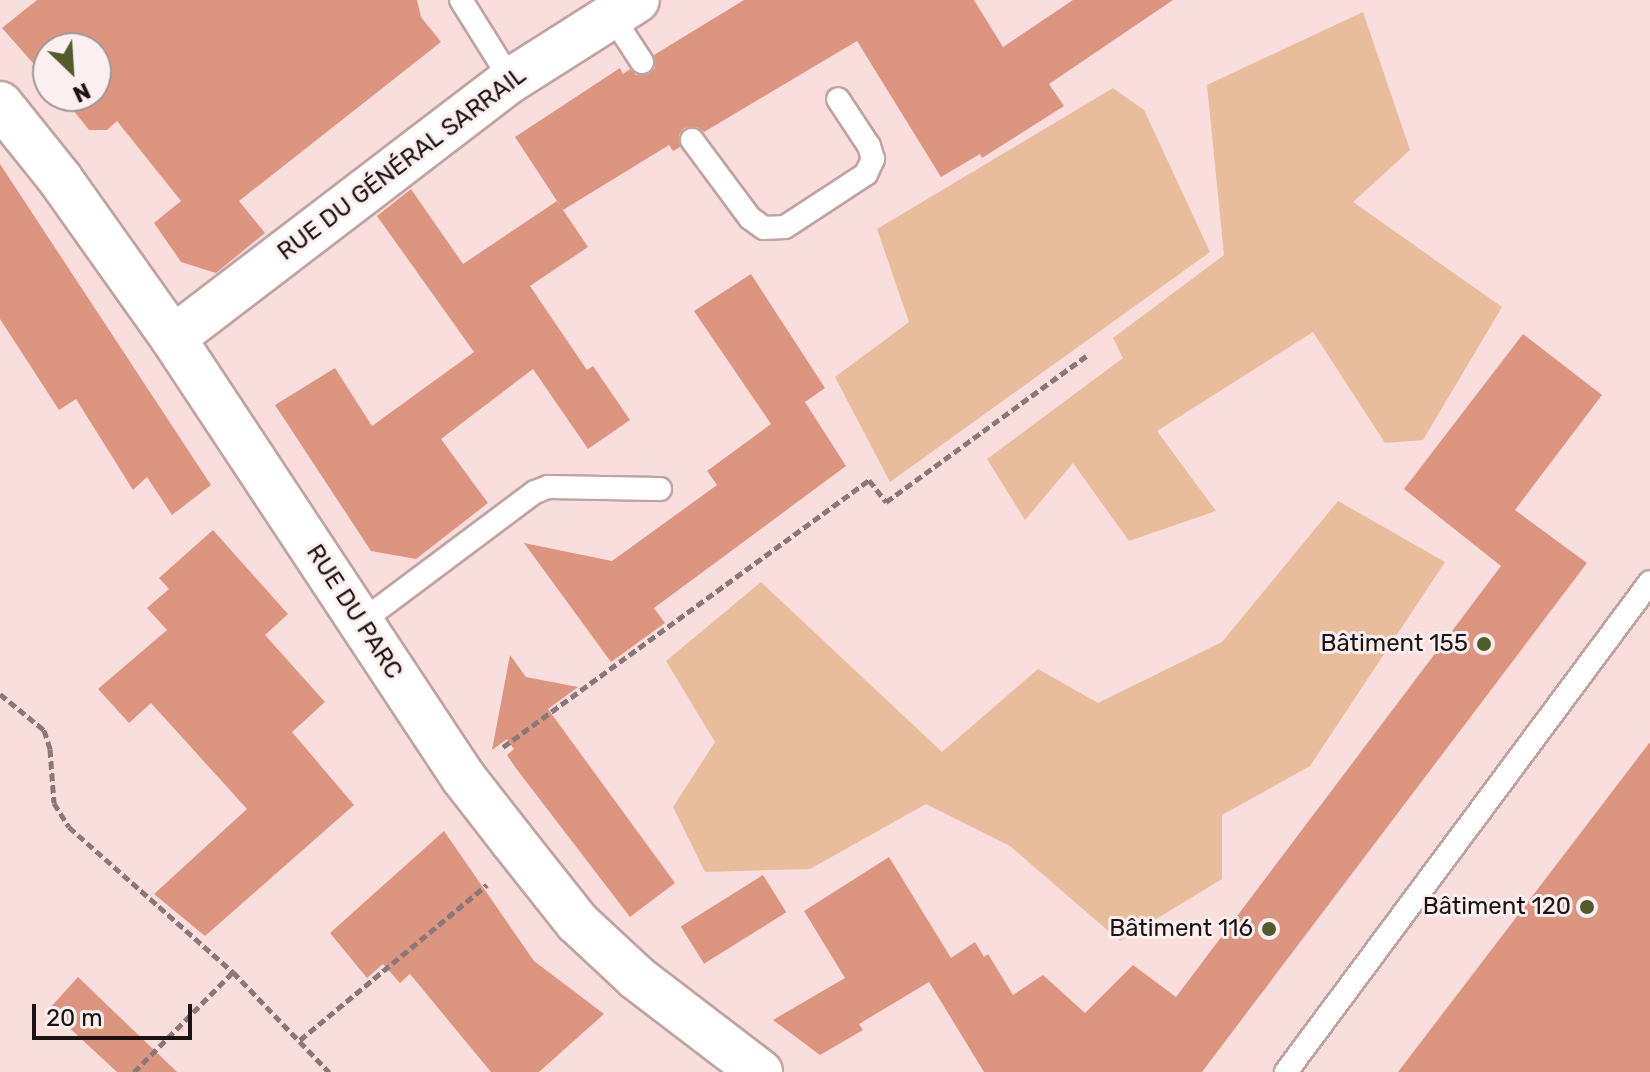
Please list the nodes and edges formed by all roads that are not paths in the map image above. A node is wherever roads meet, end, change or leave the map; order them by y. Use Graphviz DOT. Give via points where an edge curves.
graph roads {
  1 [pos="461,0"];
  2 [pos="624,8"];
  3 [pos="642,62"];
  4 [pos="511,80"];
  5 [pos="838,99"];
  6 [pos="0,104"];
  7 [pos="692,140"];
  8 [pos="173,338"];
  9 [pos="660,489"];
  10 [pos="1650,582"];
  11 [pos="361,622"];
  12 [pos="760,1072"];
  13 [pos="1286,1072"];
  1 -- 4 [label="lane"];
  2 -- 3 [label="lane"];
  2 -- 4 [label="street, RUE DU GÉNÉRAL SARRAIL"];
  4 -- 8 [label="street, RUE DU GÉNÉRAL SARRAIL"];
  5 -- 7 [label="lane" via="873,159 866,174 785,227 764,228 750,218"];
  6 -- 8 [label="street, RUE DU PARC"];
  8 -- 11 [label="street, RUE DU PARC"];
  9 -- 11 [label="lane" via="548,487 535,492"];
  10 -- 13 [label="lane"];
  11 -- 12 [label="street, RUE DU PARC" via="463,777 577,922 637,978"];
}
